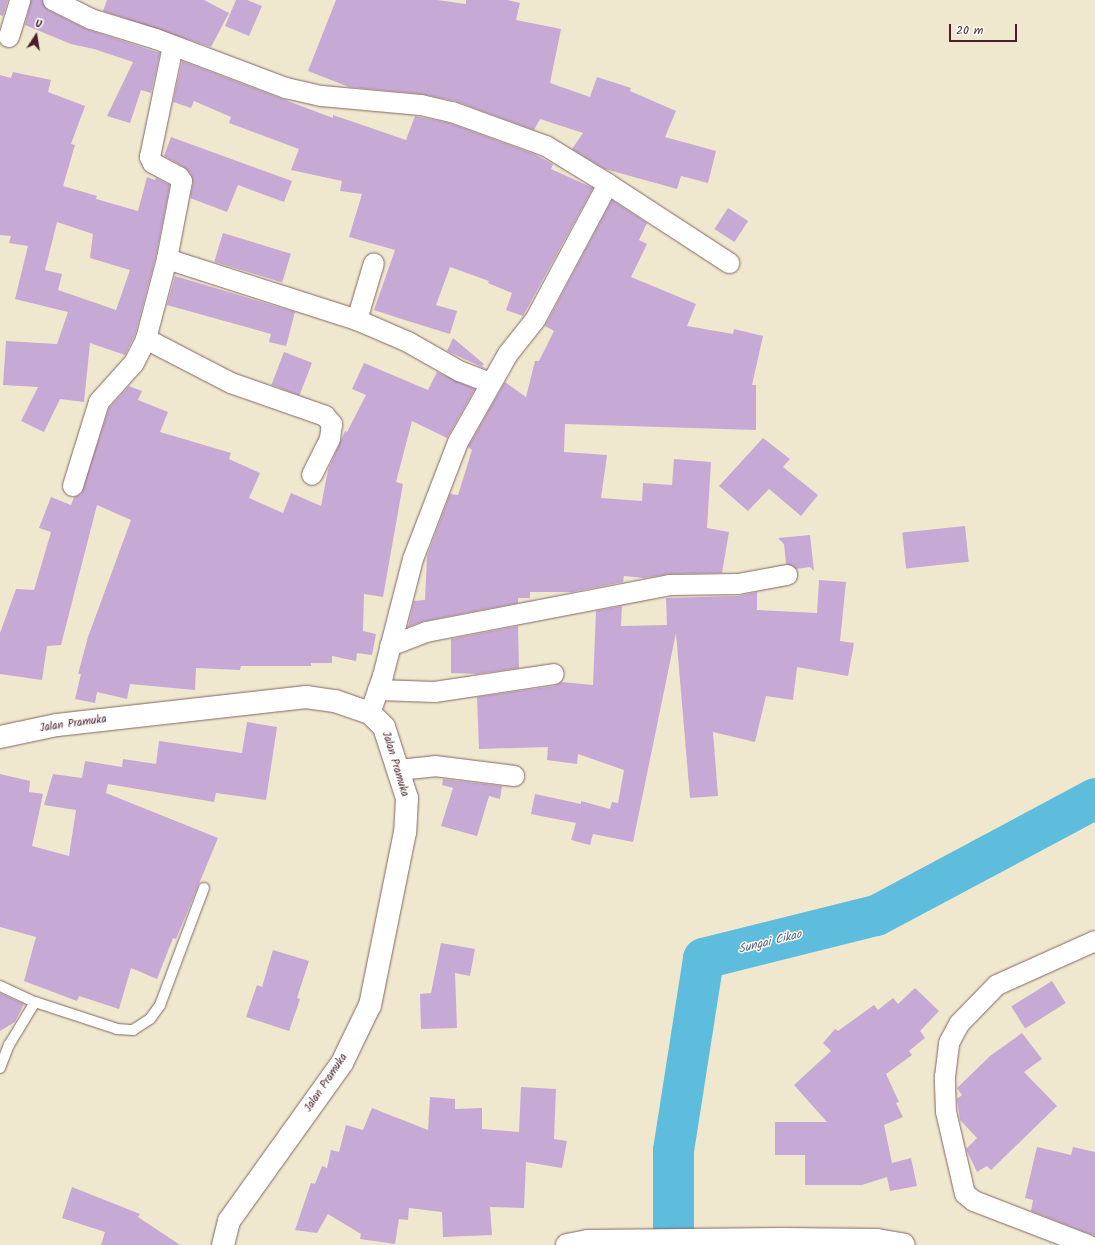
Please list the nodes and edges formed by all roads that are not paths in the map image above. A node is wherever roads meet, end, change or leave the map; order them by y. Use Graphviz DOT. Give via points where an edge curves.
graph roads {
  1 [pos="20,0"];
  2 [pos="53,0"];
  3 [pos="9,37"];
  4 [pos="172,46"];
  5 [pos="608,184"];
  6 [pos="167,259"];
  7 [pos="374,263"];
  8 [pos="730,263"];
  9 [pos="357,320"];
  10 [pos="146,339"];
  11 [pos="491,383"];
  12 [pos="312,475"];
  13 [pos="73,486"];
  14 [pos="787,575"];
  15 [pos="390,646"];
  16 [pos="554,674"];
  17 [pos="378,690"];
  18 [pos="370,713"];
  19 [pos="0,737"];
  20 [pos="399,770"];
  21 [pos="514,776"];
  22 [pos="204,888"];
  23 [pos="1095,941"];
  24 [pos="0,986"];
  25 [pos="35,1002"];
  26 [pos="5,1043"];
  27 [pos="0,1068"];
  28 [pos="578,1243"];
  29 [pos="223,1245"];
  30 [pos="904,1245"];
  31 [pos="1088,1245"];
  1 -- 3 [label="street"];
  2 -- 4 [label="street" via="91,19"];
  4 -- 5 [label="street" via="302,92 421,105 452,112 546,146"];
  4 -- 6 [label="street" via="150,157 153,163 182,181"];
  5 -- 8 [label="street"];
  5 -- 11 [label="street" via="535,320 508,354"];
  6 -- 9 [label="street"];
  6 -- 10 [label="street"];
  7 -- 9 [label="street"];
  9 -- 11 [label="street" via="408,342 460,371"];
  10 -- 12 [label="street" via="231,383 325,416 332,424 330,439"];
  10 -- 13 [label="street" via="134,363 99,402"];
  11 -- 15 [label="street" via="458,442 413,559"];
  14 -- 15 [label="street" via="738,584 670,585 426,632"];
  15 -- 17 [label="street"];
  16 -- 17 [label="street" via="435,692"];
  17 -- 18 [label="street"];
  18 -- 19 [label="main road, Jalan Pramuka" via="335,701 306,697 57,725"];
  18 -- 20 [label="main road, Jalan Pramuka" via="384,727"];
  20 -- 21 [label="street" via="434,766"];
  20 -- 29 [label="main road, Jalan Pramuka" via="407,798 405,832 370,1005 342,1063 229,1221"];
  22 -- 25 [label="lane" via="160,1005 150,1019 132,1030 117,1029"];
  23 -- 31 [label="street" via="997,984 959,1024 949,1043 945,1077 946,1112 965,1194 974,1201"];
  24 -- 25 [label="lane"];
  25 -- 26 [label="lane"];
  26 -- 27 [label="lane"];
  28 -- 30 [label="main road" via="782,1239 877,1240"];
}
